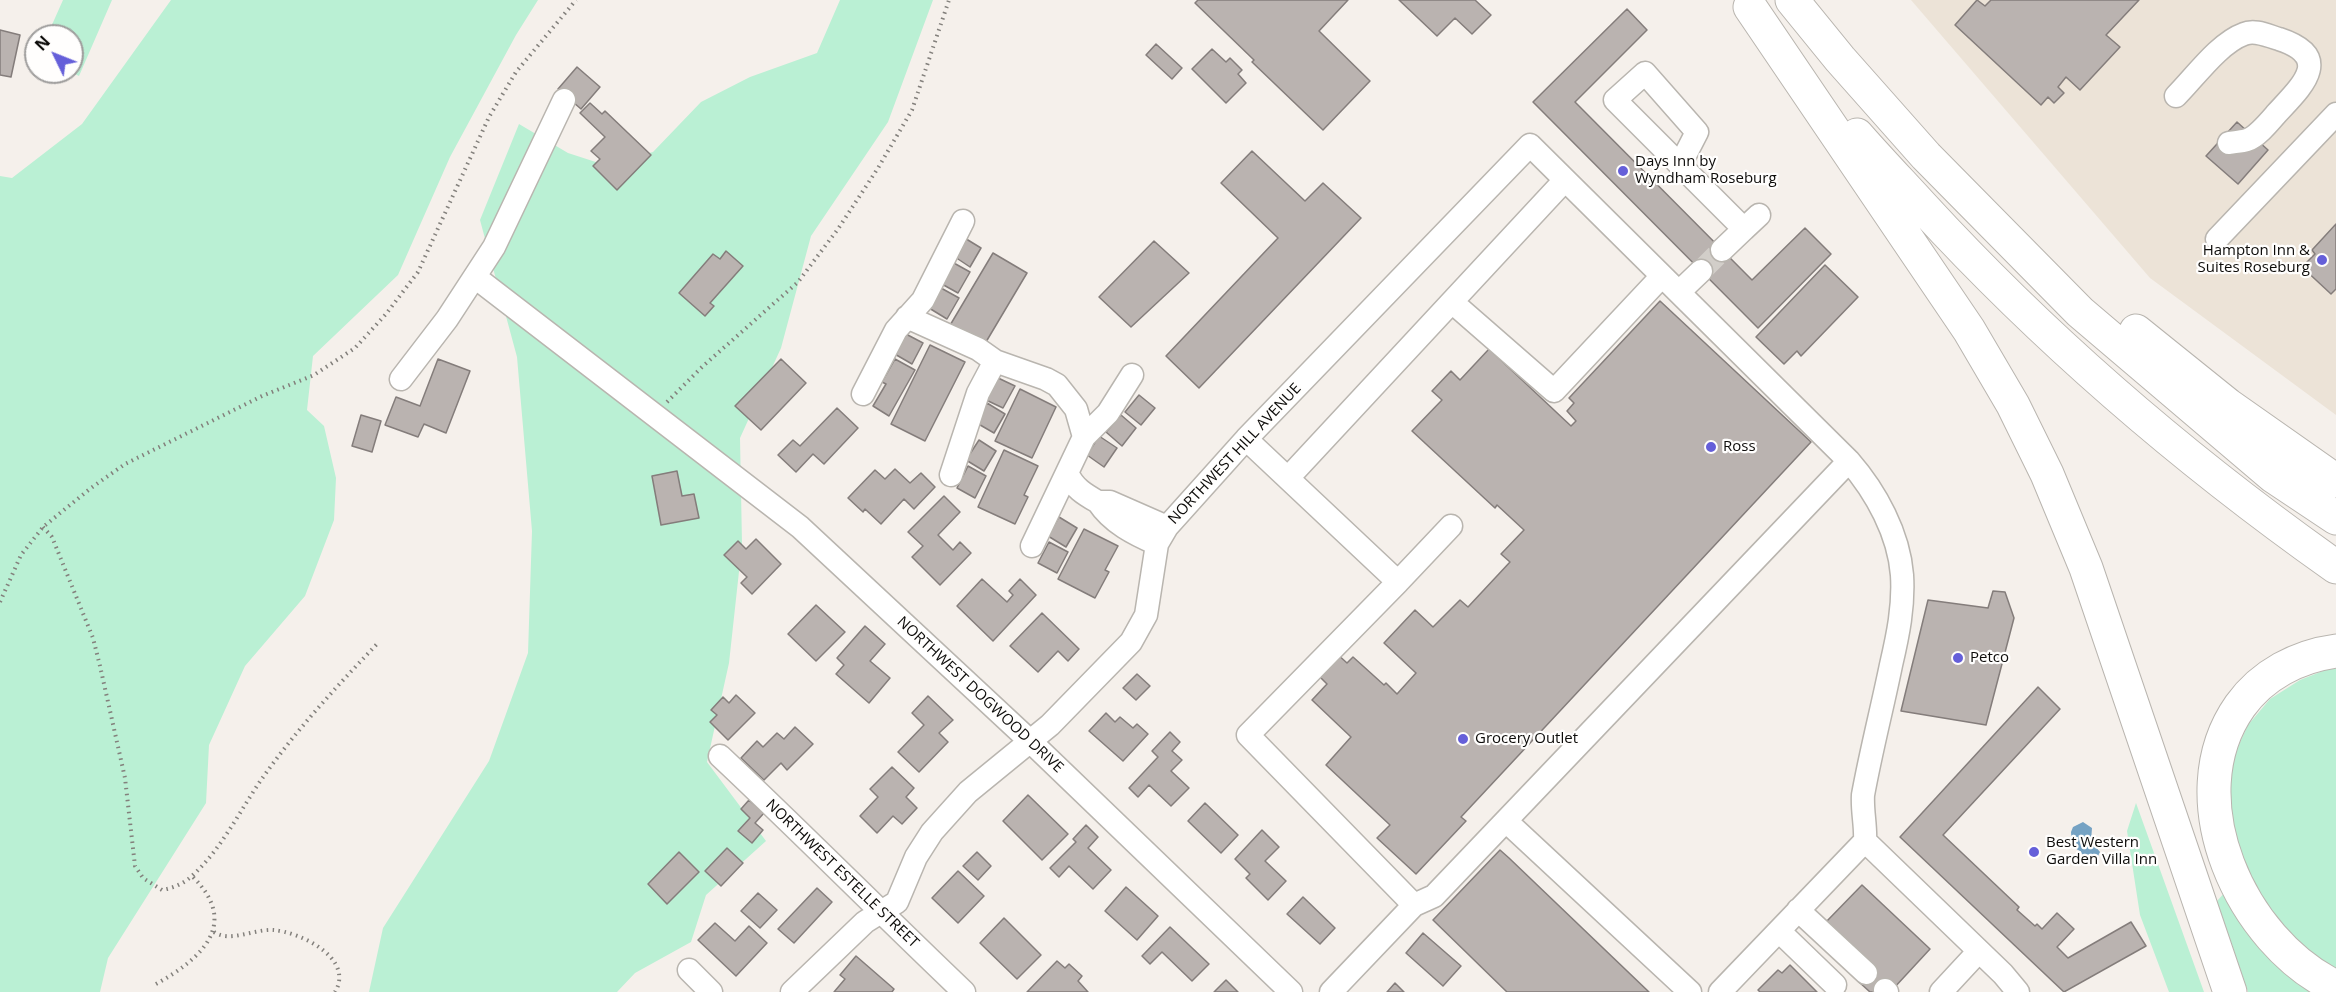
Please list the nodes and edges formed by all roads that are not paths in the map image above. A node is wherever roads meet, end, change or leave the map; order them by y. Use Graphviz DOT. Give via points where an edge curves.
graph roads {
  1 [pos="1792,0"];
  2 [pos="1747,4"];
  3 [pos="2176,96"];
  4 [pos="564,100"];
  5 [pos="2336,114"];
  6 [pos="2229,143"];
  7 [pos="1926,156"];
  8 [pos="1680,165"];
  9 [pos="1565,180"];
  10 [pos="963,221"];
  11 [pos="2217,239"];
  12 [pos="1722,250"];
  13 [pos="1701,271"];
  14 [pos="1662,276"];
  15 [pos="475,277"];
  16 [pos="1679,292"];
  17 [pos="1452,302"];
  18 [pos="907,317"];
  19 [pos="995,361"];
  20 [pos="1132,375"];
  21 [pos="400,379"];
  22 [pos="863,394"];
  23 [pos="1084,437"];
  24 [pos="1246,439"];
  25 [pos="1849,461"];
  26 [pos="1067,473"];
  27 [pos="951,475"];
  28 [pos="1288,478"];
  29 [pos="2336,481"];
  30 [pos="2336,518"];
  31 [pos="1451,526"];
  32 [pos="1162,536"];
  33 [pos="1032,546"];
  34 [pos="2336,567"];
  35 [pos="1398,582"];
  36 [pos="2336,651"];
  37 [pos="1030,741"];
  38 [pos="720,756"];
  39 [pos="1506,821"];
  40 [pos="1865,841"];
  41 [pos="1414,905"];
  42 [pos="1798,910"];
  43 [pos="881,913"];
  44 [pos="1779,931"];
  45 [pos="1978,951"];
  46 [pos="689,970"];
  47 [pos="1866,973"];
  48 [pos="1835,985"];
  49 [pos="2336,987"];
  50 [pos="711,992"];
  51 [pos="792,992"];
  52 [pos="964,992"];
  53 [pos="1291,992"];
  54 [pos="1331,992"];
  55 [pos="1689,992"];
  56 [pos="1720,992"];
  57 [pos="1941,992"];
  58 [pos="2018,992"];
  59 [pos="2230,992"];
  1 -- 7 [label="highway"];
  2 -- 34 [label="highway" via="1864,144 2032,319 2190,458"];
  2 -- 59 [label="highway" via="1969,330 2048,474 2086,568"];
  3 -- 6 [label="street" via="2224,46 2246,32 2289,43 2303,52 2309,61 2304,85 2249,140"];
  4 -- 15 [label="street" via="494,247"];
  5 -- 11 [label="street"];
  7 -- 29 [label="highway" via="2228,405"];
  7 -- 30 [label="highway" via="2080,312 2273,476"];
  8 -- 12 [label="street" via="1751,222"];
  9 -- 14 [label="street"];
  9 -- 17 [label="street"];
  9 -- 24 [label="street, NORTHWEST HILL AVENUE" via="1530,145"];
  10 -- 18 [label="street" via="924,300"];
  13 -- 16 [label="street"];
  14 -- 16 [label="street"];
  14 -- 17 [label="street" via="1554,391"];
  15 -- 21 [label="street"];
  15 -- 37 [label="street, NORTHWEST DOGWOOD DRIVE" via="800,527"];
  16 -- 25 [label="street"];
  17 -- 28 [label="street"];
  18 -- 19 [label="street" via="978,349"];
  18 -- 22 [label="street" via="896,330"];
  19 -- 23 [label="street" via="1057,385 1076,410"];
  19 -- 27 [label="street" via="978,393"];
  20 -- 23 [label="street" via="1108,414"];
  23 -- 26 [label="street"];
  24 -- 28 [label="street"];
  24 -- 32 [label="street, NORTHWEST HILL AVENUE"];
  25 -- 39 [label="street"];
  25 -- 40 [label="street" via="1880,505 1902,573 1902,615 1863,795"];
  26 -- 32 [label="street" via="1079,491 1098,502 1110,502"];
  26 -- 33 [label="street"];
  28 -- 35 [label="street"];
  31 -- 35 [label="street"];
  32 -- 37 [label="street" via="1146,615 1139,630 1115,659"];
  35 -- 41 [label="street" via="1248,735"];
  36 -- 49 [label="highway" via="2304,659 2251,690 2221,739 2212,786 2217,830 2233,878 2257,919 2289,956"];
  37 -- 43 [label="street" via="948,812 916,857 897,902"];
  37 -- 53 [label="street, NORTHWEST DOGWOOD DRIVE"];
  38 -- 43 [label="street, NORTHWEST ESTELLE STREET" via="832,861"];
  39 -- 41 [label="street" via="1434,896"];
  39 -- 55 [label="street"];
  40 -- 42 [label="street"];
  40 -- 45 [label="street"];
  41 -- 54 [label="street"];
  42 -- 44 [label="street"];
  42 -- 47 [label="street"];
  43 -- 51 [label="street" via="864,922"];
  43 -- 52 [label="street, NORTHWEST ESTELLE STREET"];
  44 -- 48 [label="street"];
  44 -- 56 [label="street"];
  45 -- 57 [label="street"];
  45 -- 58 [label="street"];
  46 -- 50 [label="street"];
}
